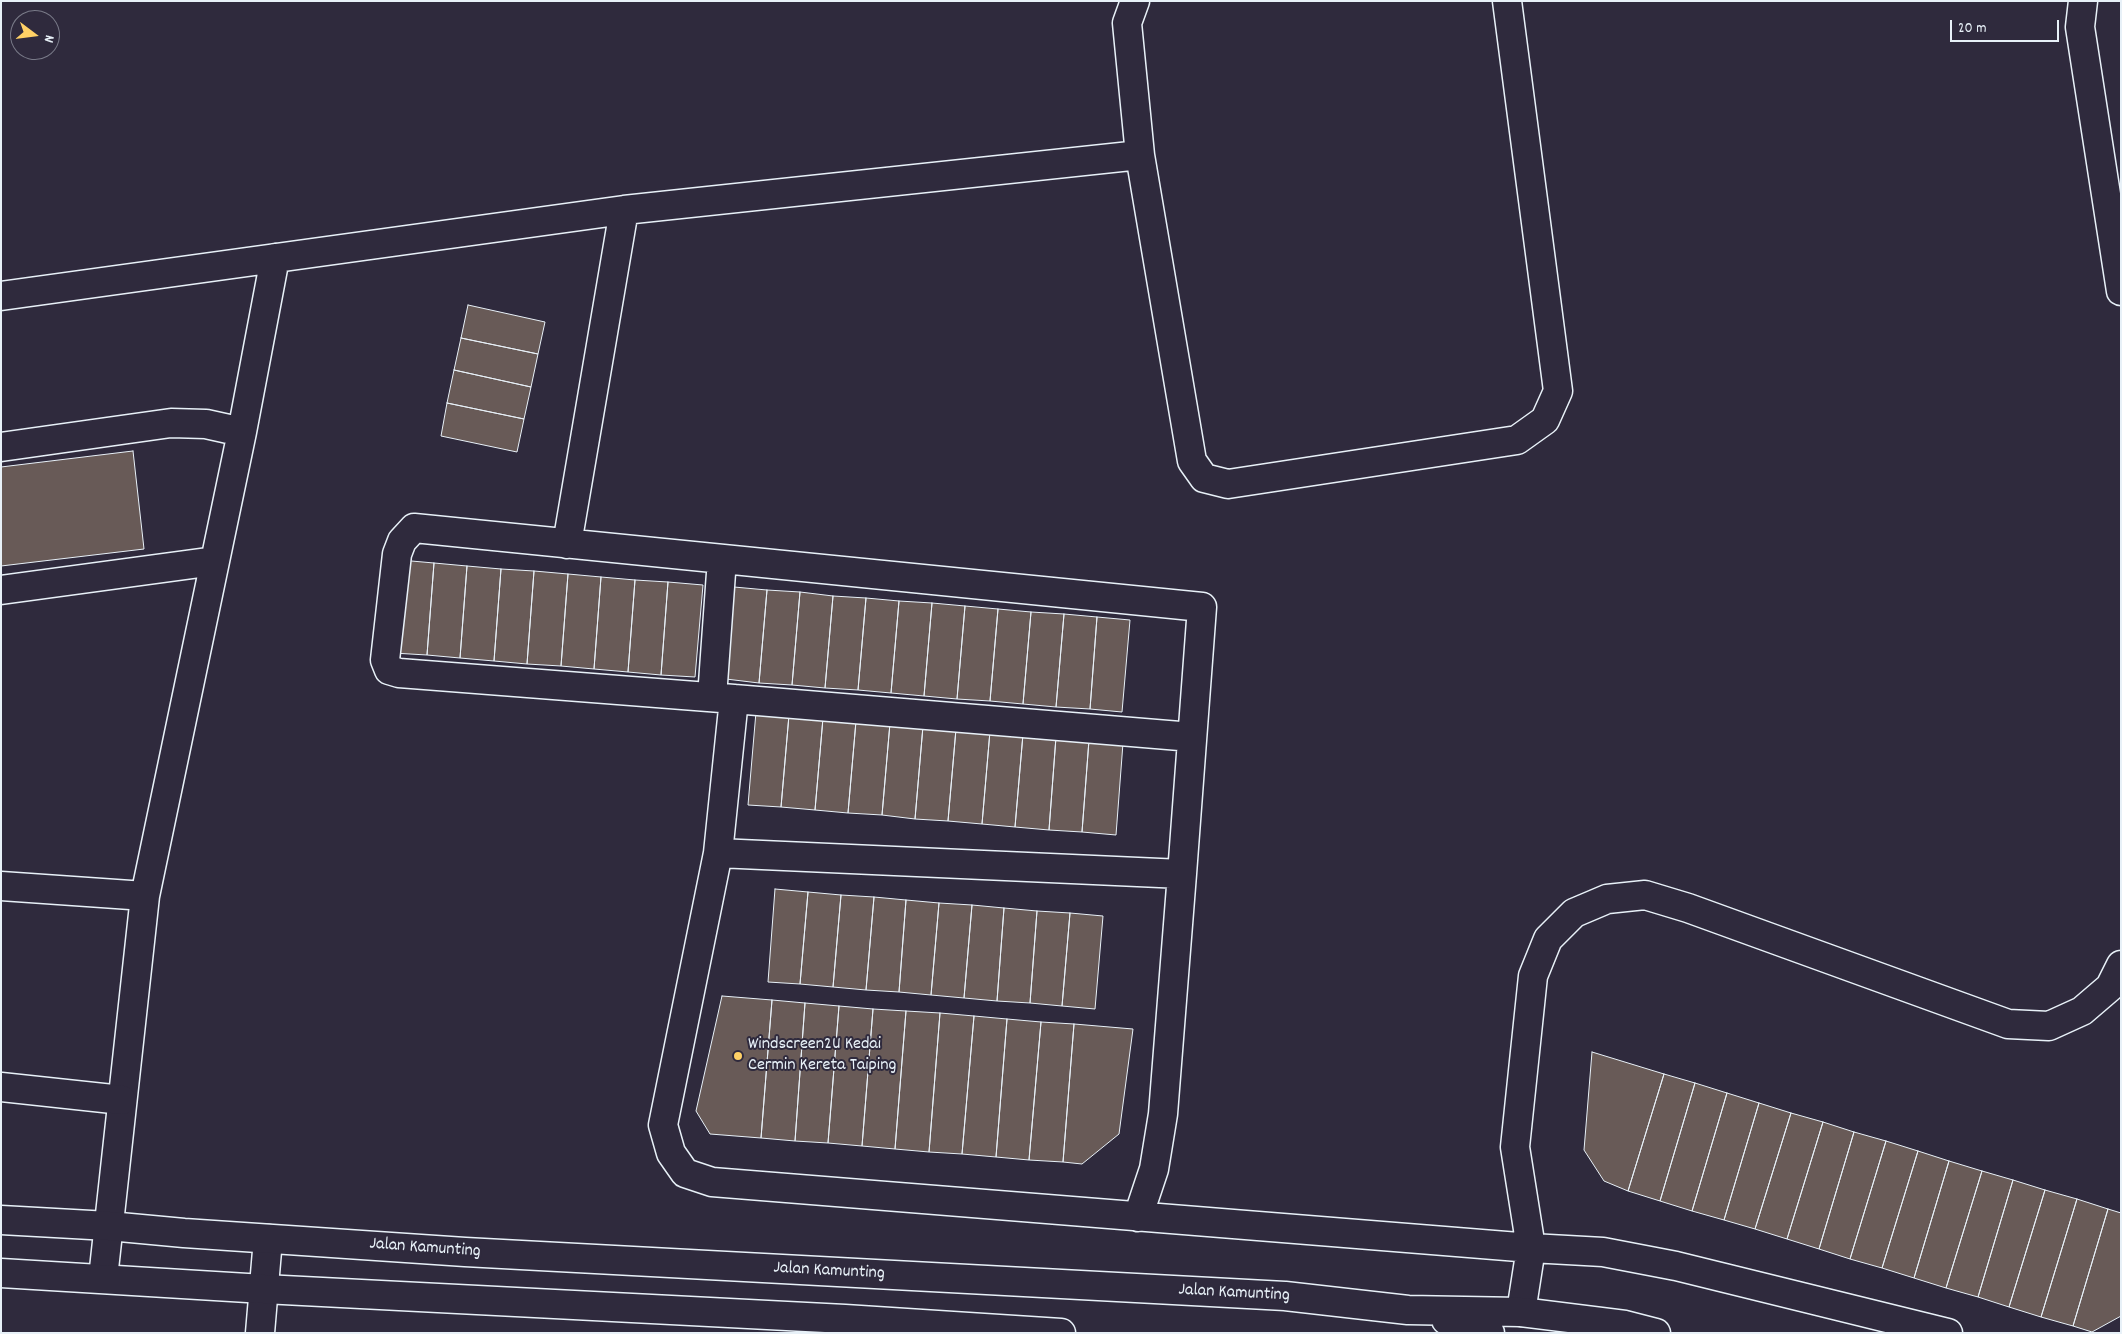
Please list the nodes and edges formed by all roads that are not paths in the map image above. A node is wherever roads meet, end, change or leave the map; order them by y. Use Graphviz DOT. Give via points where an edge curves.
graph roads {
  1 [pos="1136,1"];
  2 [pos="1507,1"];
  3 [pos="2083,1"];
  4 [pos="1140,155"];
  5 [pos="624,210"];
  6 [pos="275,258"];
  7 [pos="2121,291"];
  8 [pos="1,296"];
  9 [pos="242,432"];
  10 [pos="1,447"];
  11 [pos="567,544"];
  12 [pos="722,559"];
  13 [pos="215,561"];
  14 [pos="1,590"];
  15 [pos="723,698"];
  16 [pos="1192,738"];
  17 [pos="718,853"];
  18 [pos="1182,874"];
  19 [pos="1,886"];
  20 [pos="145,896"];
  21 [pos="2121,965"];
  22 [pos="1,1086"];
  23 [pos="122,1100"];
  24 [pos="1138,1217"];
  25 [pos="1,1220"];
  26 [pos="109,1226"];
  27 [pos="268,1239"];
  28 [pos="1530,1248"];
  29 [pos="1,1273"];
  30 [pos="103,1278"];
  31 [pos="264,1289"];
  32 [pos="1408,1310"];
  33 [pos="1521,1312"];
  34 [pos="260,1333"];
  35 [pos="1061,1333"];
  36 [pos="1490,1333"];
  37 [pos="1656,1333"];
  38 [pos="1948,1333"];
  1 -- 4 [label="street" via="1126,23"];
  2 -- 4 [label="street" via="1558,391 1545,420 1517,440 1228,484 1204,478 1192,461"];
  3 -- 7 [label="street" via="2080,27"];
  4 -- 5 [label="street"];
  5 -- 6 [label="street"];
  5 -- 11 [label="street"];
  6 -- 8 [label="street"];
  6 -- 9 [label="street"];
  9 -- 10 [label="street" via="206,424 171,423"];
  9 -- 13 [label="street"];
  11 -- 12 [label="street"];
  11 -- 15 [label="street" via="414,528 402,541 397,554 385,660 389,670 399,674"];
  12 -- 15 [label="street"];
  12 -- 16 [label="street" via="1202,607"];
  13 -- 14 [label="street"];
  13 -- 20 [label="street"];
  15 -- 16 [label="street"];
  15 -- 17 [label="street"];
  16 -- 18 [label="street"];
  17 -- 18 [label="street"];
  17 -- 24 [label="street" via="663,1125 671,1152 685,1173 712,1182"];
  18 -- 24 [label="street" via="1163,1114 1154,1169"];
  19 -- 20 [label="street"];
  20 -- 23 [label="street"];
  21 -- 28 [label="street" via="2110,986 2082,1011 2049,1026 2008,1024 1645,895 1607,899 1574,913 1548,939 1533,976 1514,1147"];
  22 -- 23 [label="street"];
  23 -- 26 [label="street"];
  24 -- 28 [label="street"];
  25 -- 26 [label="street, Jalan Kamunting"];
  26 -- 27 [label="street, Jalan Kamunting"];
  26 -- 30 [label="street"];
  27 -- 31 [label="street"];
  27 -- 32 [label="street, Jalan Kamunting" via="1275,1296"];
  28 -- 33 [label="street"];
  28 -- 38 [label="street" via="1603,1252 1676,1266"];
  29 -- 30 [label="street"];
  30 -- 31 [label="street"];
  31 -- 34 [label="street"];
  31 -- 35 [label="street"];
  32 -- 33 [label="street, Jalan Kamunting"];
  32 -- 36 [label="street"];
  33 -- 37 [label="street, Jalan Kamunting" via="1625,1325"];
}
